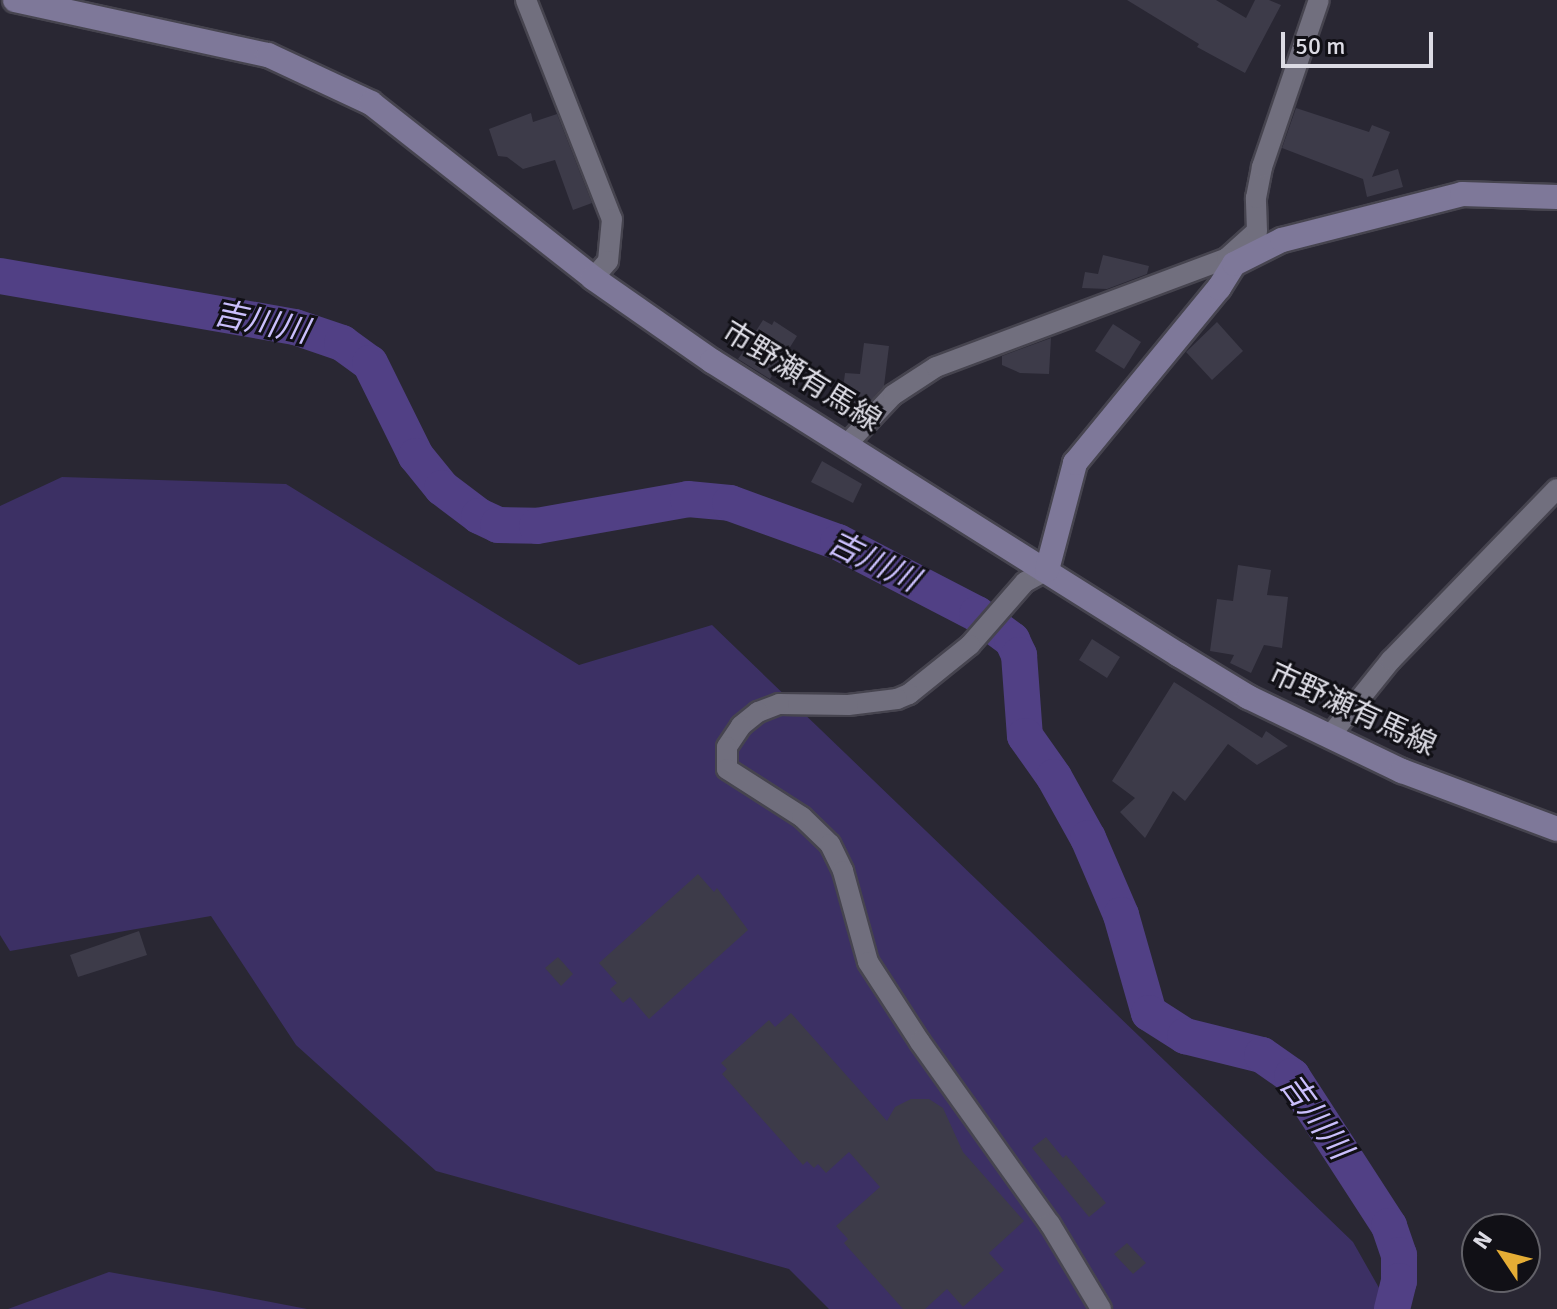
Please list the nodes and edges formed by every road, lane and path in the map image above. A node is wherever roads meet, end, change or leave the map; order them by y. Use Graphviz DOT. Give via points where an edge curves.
graph roads {
  1 [pos="15,0"];
  2 [pos="526,0"];
  3 [pos="1319,0"];
  4 [pos="1557,197"];
  5 [pos="1231,261"];
  6 [pos="593,278"];
  7 [pos="847,444"];
  8 [pos="1557,489"];
  9 [pos="1036,576"];
  10 [pos="1329,737"];
  11 [pos="1557,829"];
  12 [pos="1101,1309"];
  1 -- 6 [label="main road, 市野瀬有馬線" via="256,52 324,78 371,103"];
  2 -- 6 [label="street" via="612,219 608,261"];
  3 -- 5 [label="street" via="1262,167 1257,231"];
  4 -- 5 [label="main road" via="1462,194 1282,240"];
  5 -- 7 [label="street" via="936,367 893,395"];
  5 -- 9 [label="main road" via="1219,288 1075,463"];
  6 -- 7 [label="main road, 市野瀬有馬線" via="712,361"];
  7 -- 9 [label="main road, 市野瀬有馬線"];
  8 -- 10 [label="street" via="1391,660"];
  9 -- 10 [label="main road, 市野瀬有馬線"];
  9 -- 12 [label="street" via="970,645 897,699 779,704 758,712 727,747 727,769 802,817 830,844 843,871 868,962 1041,1210"];
  10 -- 11 [label="main road, 市野瀬有馬線" via="1468,798"];
}
